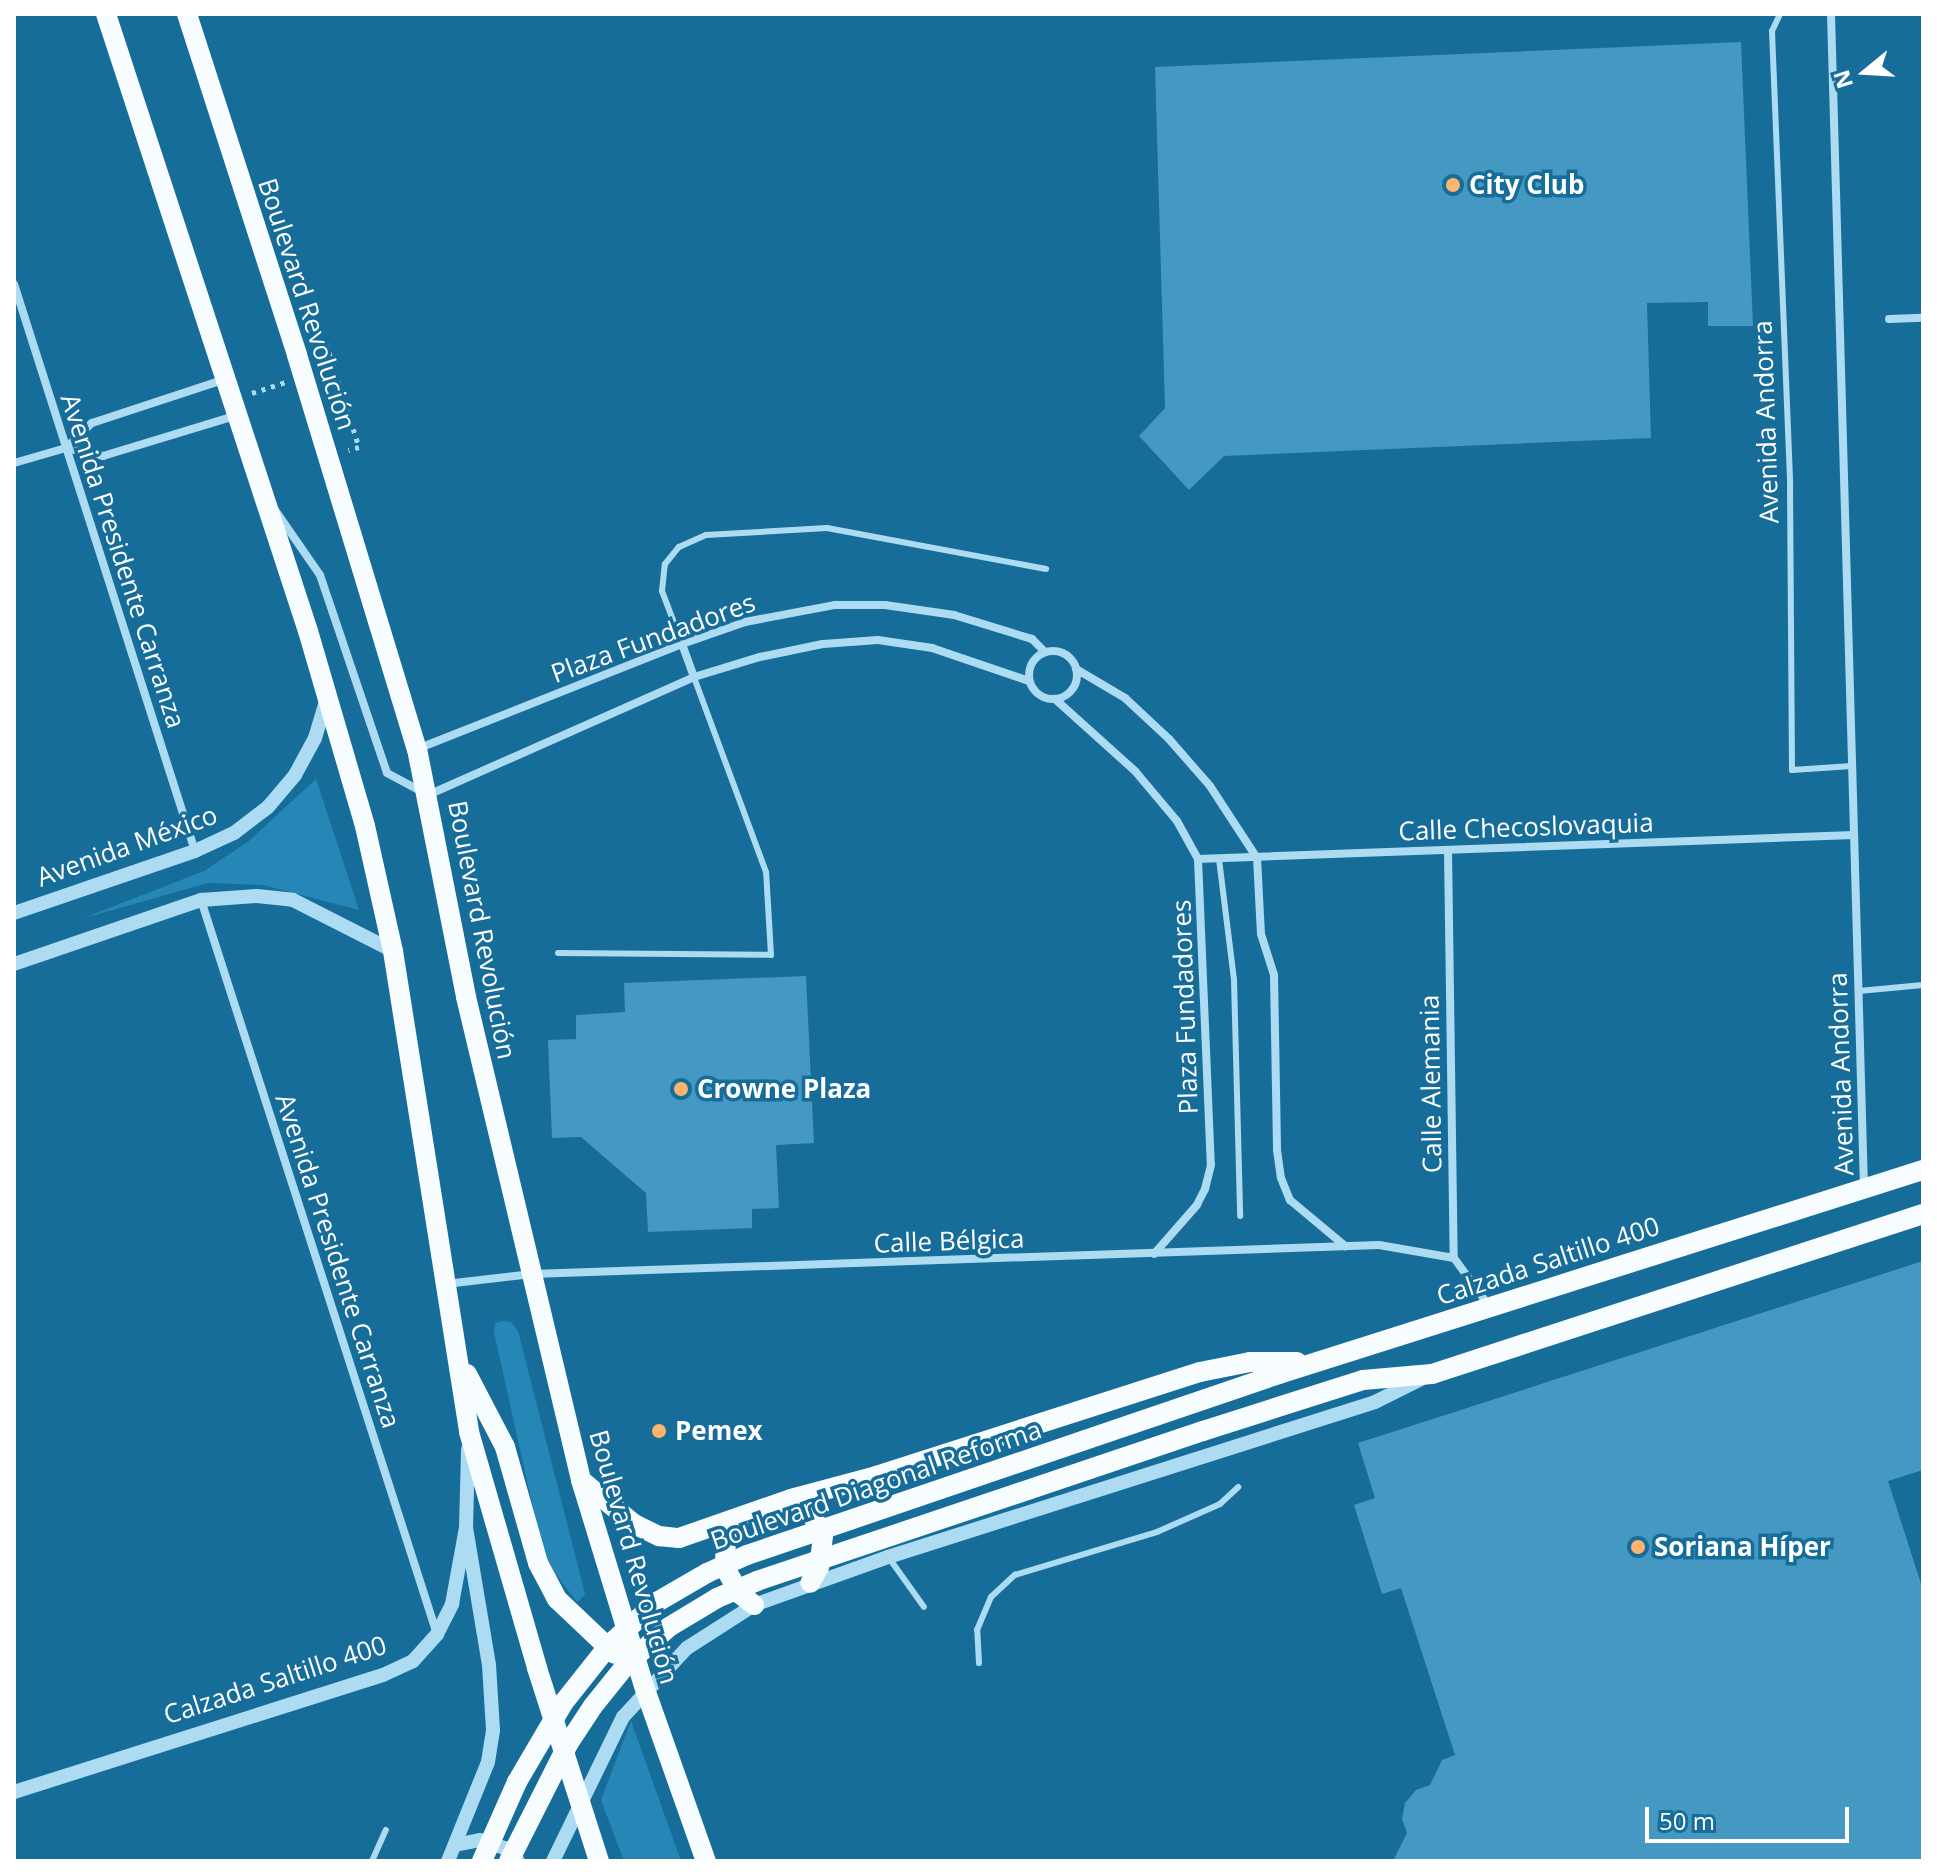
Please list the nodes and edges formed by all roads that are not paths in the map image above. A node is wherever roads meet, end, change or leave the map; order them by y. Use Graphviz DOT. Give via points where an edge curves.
graph roads {
  1 [pos="106,14"];
  2 [pos="187,14"];
  3 [pos="1780,14"];
  4 [pos="1831,14"];
  5 [pos="14,284"];
  6 [pos="1923,318"];
  7 [pos="1889,319"];
  8 [pos="223,380"];
  9 [pos="237,407"];
  10 [pos="66,448"];
  11 [pos="14,463"];
  12 [pos="260,491"];
  13 [pos="1046,569"];
  14 [pos="682,644"];
  15 [pos="1045,652"];
  16 [pos="1076,669"];
  17 [pos="694,677"];
  18 [pos="1029,681"];
  19 [pos="327,697"];
  20 [pos="1055,699"];
  21 [pos="417,749"];
  22 [pos="1852,766"];
  23 [pos="428,795"];
  24 [pos="1854,835"];
  25 [pos="1448,850"];
  26 [pos="195,851"];
  27 [pos="1257,858"];
  28 [pos="1198,859"];
  29 [pos="1219,859"];
  30 [pos="201,900"];
  31 [pos="14,913"];
  32 [pos="393,951"];
  33 [pos="558,953"];
  34 [pos="14,964"];
  35 [pos="1923,985"];
  36 [pos="1859,991"];
  37 [pos="1923,1170"];
  38 [pos="1864,1189"];
  39 [pos="1923,1214"];
  40 [pos="1240,1216"];
  41 [pos="1346,1246"];
  42 [pos="1154,1254"];
  43 [pos="1454,1258"];
  44 [pos="532,1274"];
  45 [pos="445,1284"];
  46 [pos="1489,1306"];
  47 [pos="459,1360"];
  48 [pos="1321,1362"];
  49 [pos="1432,1374"];
  50 [pos="1189,1404"];
  51 [pos="469,1432"];
  52 [pos="581,1480"];
  53 [pos="1238,1487"];
  54 [pos="791,1499"];
  55 [pos="735,1520"];
  56 [pos="466,1528"];
  57 [pos="888,1557"];
  58 [pos="810,1583"];
  59 [pos="754,1605"];
  60 [pos="924,1607"];
  61 [pos="437,1634"];
  62 [pos="979,1663"];
  63 [pos="646,1692"];
  64 [pos="14,1792"];
  65 [pos="580,1804"];
  66 [pos="386,1830"];
  67 [pos="455,1845"];
  68 [pos="372,1861"];
  69 [pos="448,1861"];
  70 [pos="482,1861"];
  71 [pos="509,1861"];
  72 [pos="518,1861"];
  73 [pos="553,1861"];
  74 [pos="599,1861"];
  75 [pos="706,1861"];
  1 -- 8 [label="main road"];
  2 -- 21 [label="main road, Boulevard Revolución"];
  3 -- 22 [label="lane, Avenida Andorra" via="1772,31 1790,484 1792,770"];
  4 -- 22 [label="street, Avenida Andorra"];
  5 -- 10 [label="street, Avenida Presidente Carranza"];
  6 -- 7 [label="street"];
  8 -- 9 [label="main road"];
  8 -- 10 [label="street" via="92,423"];
  9 -- 10 [label="street" via="103,456"];
  9 -- 12 [label="main road"];
  10 -- 11 [label="street"];
  10 -- 26 [label="street, Avenida Presidente Carranza"];
  12 -- 19 [label="main road"];
  12 -- 23 [label="street" via="320,575 387,773"];
  13 -- 14 [label="lane" via="827,528 706,535 679,547 665,564 662,591"];
  14 -- 15 [label="street, Plaza Fundadores" via="745,622 820,607 885,605 954,615 1032,639"];
  14 -- 17 [label="street"];
  14 -- 21 [label="street, Plaza Fundadores"];
  15 -- 16 [label="street" via="1062,652"];
  15 -- 18 [label="street" via="1031,663"];
  16 -- 20 [label="street" via="1070,692"];
  16 -- 27 [label="street" via="1125,698 1169,739 1210,786"];
  17 -- 18 [label="street, Plaza Fundadores" via="823,644 878,640 932,648"];
  17 -- 23 [label="street, Plaza Fundadores"];
  17 -- 33 [label="lane" via="766,872 771,955"];
  18 -- 20 [label="street" via="1036,693"];
  19 -- 26 [label="street, Avenida México" via="315,738 295,775 268,807 234,833"];
  19 -- 32 [label="main road" via="365,826"];
  20 -- 28 [label="street, Plaza Fundadores" via="1135,771 1177,821"];
  21 -- 23 [label="main road, Boulevard Revolución"];
  22 -- 24 [label="street, Avenida Andorra"];
  23 -- 44 [label="main road, Boulevard Revolución" via="466,997"];
  24 -- 25 [label="street, Calle Checoslovaquia"];
  24 -- 36 [label="street, Avenida Andorra"];
  25 -- 27 [label="street, Calle Checoslovaquia"];
  25 -- 43 [label="street, Calle Alemania"];
  26 -- 31 [label="street, Avenida México"];
  27 -- 29 [label="street, Calle Checoslovaquia"];
  27 -- 41 [label="street" via="1261,934 1274,975 1281,1178 1290,1200"];
  28 -- 29 [label="street, Calle Checoslovaquia"];
  28 -- 42 [label="street, Plaza Fundadores" via="1211,1165 1197,1205"];
  29 -- 40 [label="lane" via="1234,980"];
  30 -- 32 [label="street" via="293,900"];
  30 -- 34 [label="street"];
  30 -- 61 [label="street, Avenida Presidente Carranza"];
  32 -- 45 [label="main road"];
  35 -- 36 [label="lane"];
  36 -- 38 [label="street, Avenida Andorra"];
  37 -- 38 [label="main road, Calzada Saltillo 400"];
  38 -- 46 [label="main road, Calzada Saltillo 400"];
  39 -- 49 [label="main road"];
  41 -- 42 [label="street, Calle Bélgica"];
  41 -- 43 [label="street, Calle Bélgica" via="1379,1245"];
  42 -- 44 [label="street, Calle Bélgica"];
  43 -- 46 [label="street"];
  44 -- 45 [label="street, Calle Bélgica"];
  44 -- 52 [label="main road, Boulevard Revolución"];
  45 -- 47 [label="main road"];
  46 -- 48 [label="main road, Calzada Saltillo 400"];
  47 -- 51 [label="main road"];
  47 -- 63 [label="main road" via="505,1447 538,1563 557,1599 600,1636"];
  48 -- 50 [label="main road, Calzada Saltillo 400"];
  48 -- 54 [label="main road" via="1250,1362 1200,1372"];
  49 -- 57 [label="street" via="1375,1402"];
  49 -- 71 [label="main road, Boulevard Diagonal Reforma" via="1363,1380 717,1598 669,1627 626,1665 593,1706"];
  50 -- 70 [label="main road, Boulevard Diagonal Reforma" via="747,1555 657,1602 610,1644 564,1702 517,1782"];
  51 -- 56 [label="street"];
  51 -- 65 [label="main road"];
  52 -- 55 [label="main road" via="634,1524 659,1536 679,1538"];
  52 -- 63 [label="main road, Boulevard Revolución"];
  53 -- 62 [label="lane" via="1220,1504 1168,1527 1015,1575 991,1597 977,1630"];
  54 -- 55 [label="main road"];
  54 -- 58 [label="main road" via="809,1509 823,1536 819,1567"];
  55 -- 59 [label="main road" via="726,1536 725,1568 740,1594"];
  56 -- 61 [label="street, Calzada Saltillo 400" via="452,1604"];
  56 -- 67 [label="street" via="489,1665 493,1730 488,1762"];
  57 -- 58 [label="street"];
  57 -- 60 [label="lane"];
  58 -- 59 [label="street"];
  59 -- 63 [label="street" via="687,1648"];
  61 -- 64 [label="street, Calzada Saltillo 400" via="413,1661 383,1675"];
  63 -- 65 [label="street" via="623,1717"];
  63 -- 75 [label="main road, Boulevard Revolución"];
  65 -- 73 [label="street"];
  65 -- 74 [label="main road"];
  66 -- 68 [label="lane"];
  67 -- 69 [label="street"];
  67 -- 72 [label="street" via="480,1840 505,1848"];
}
